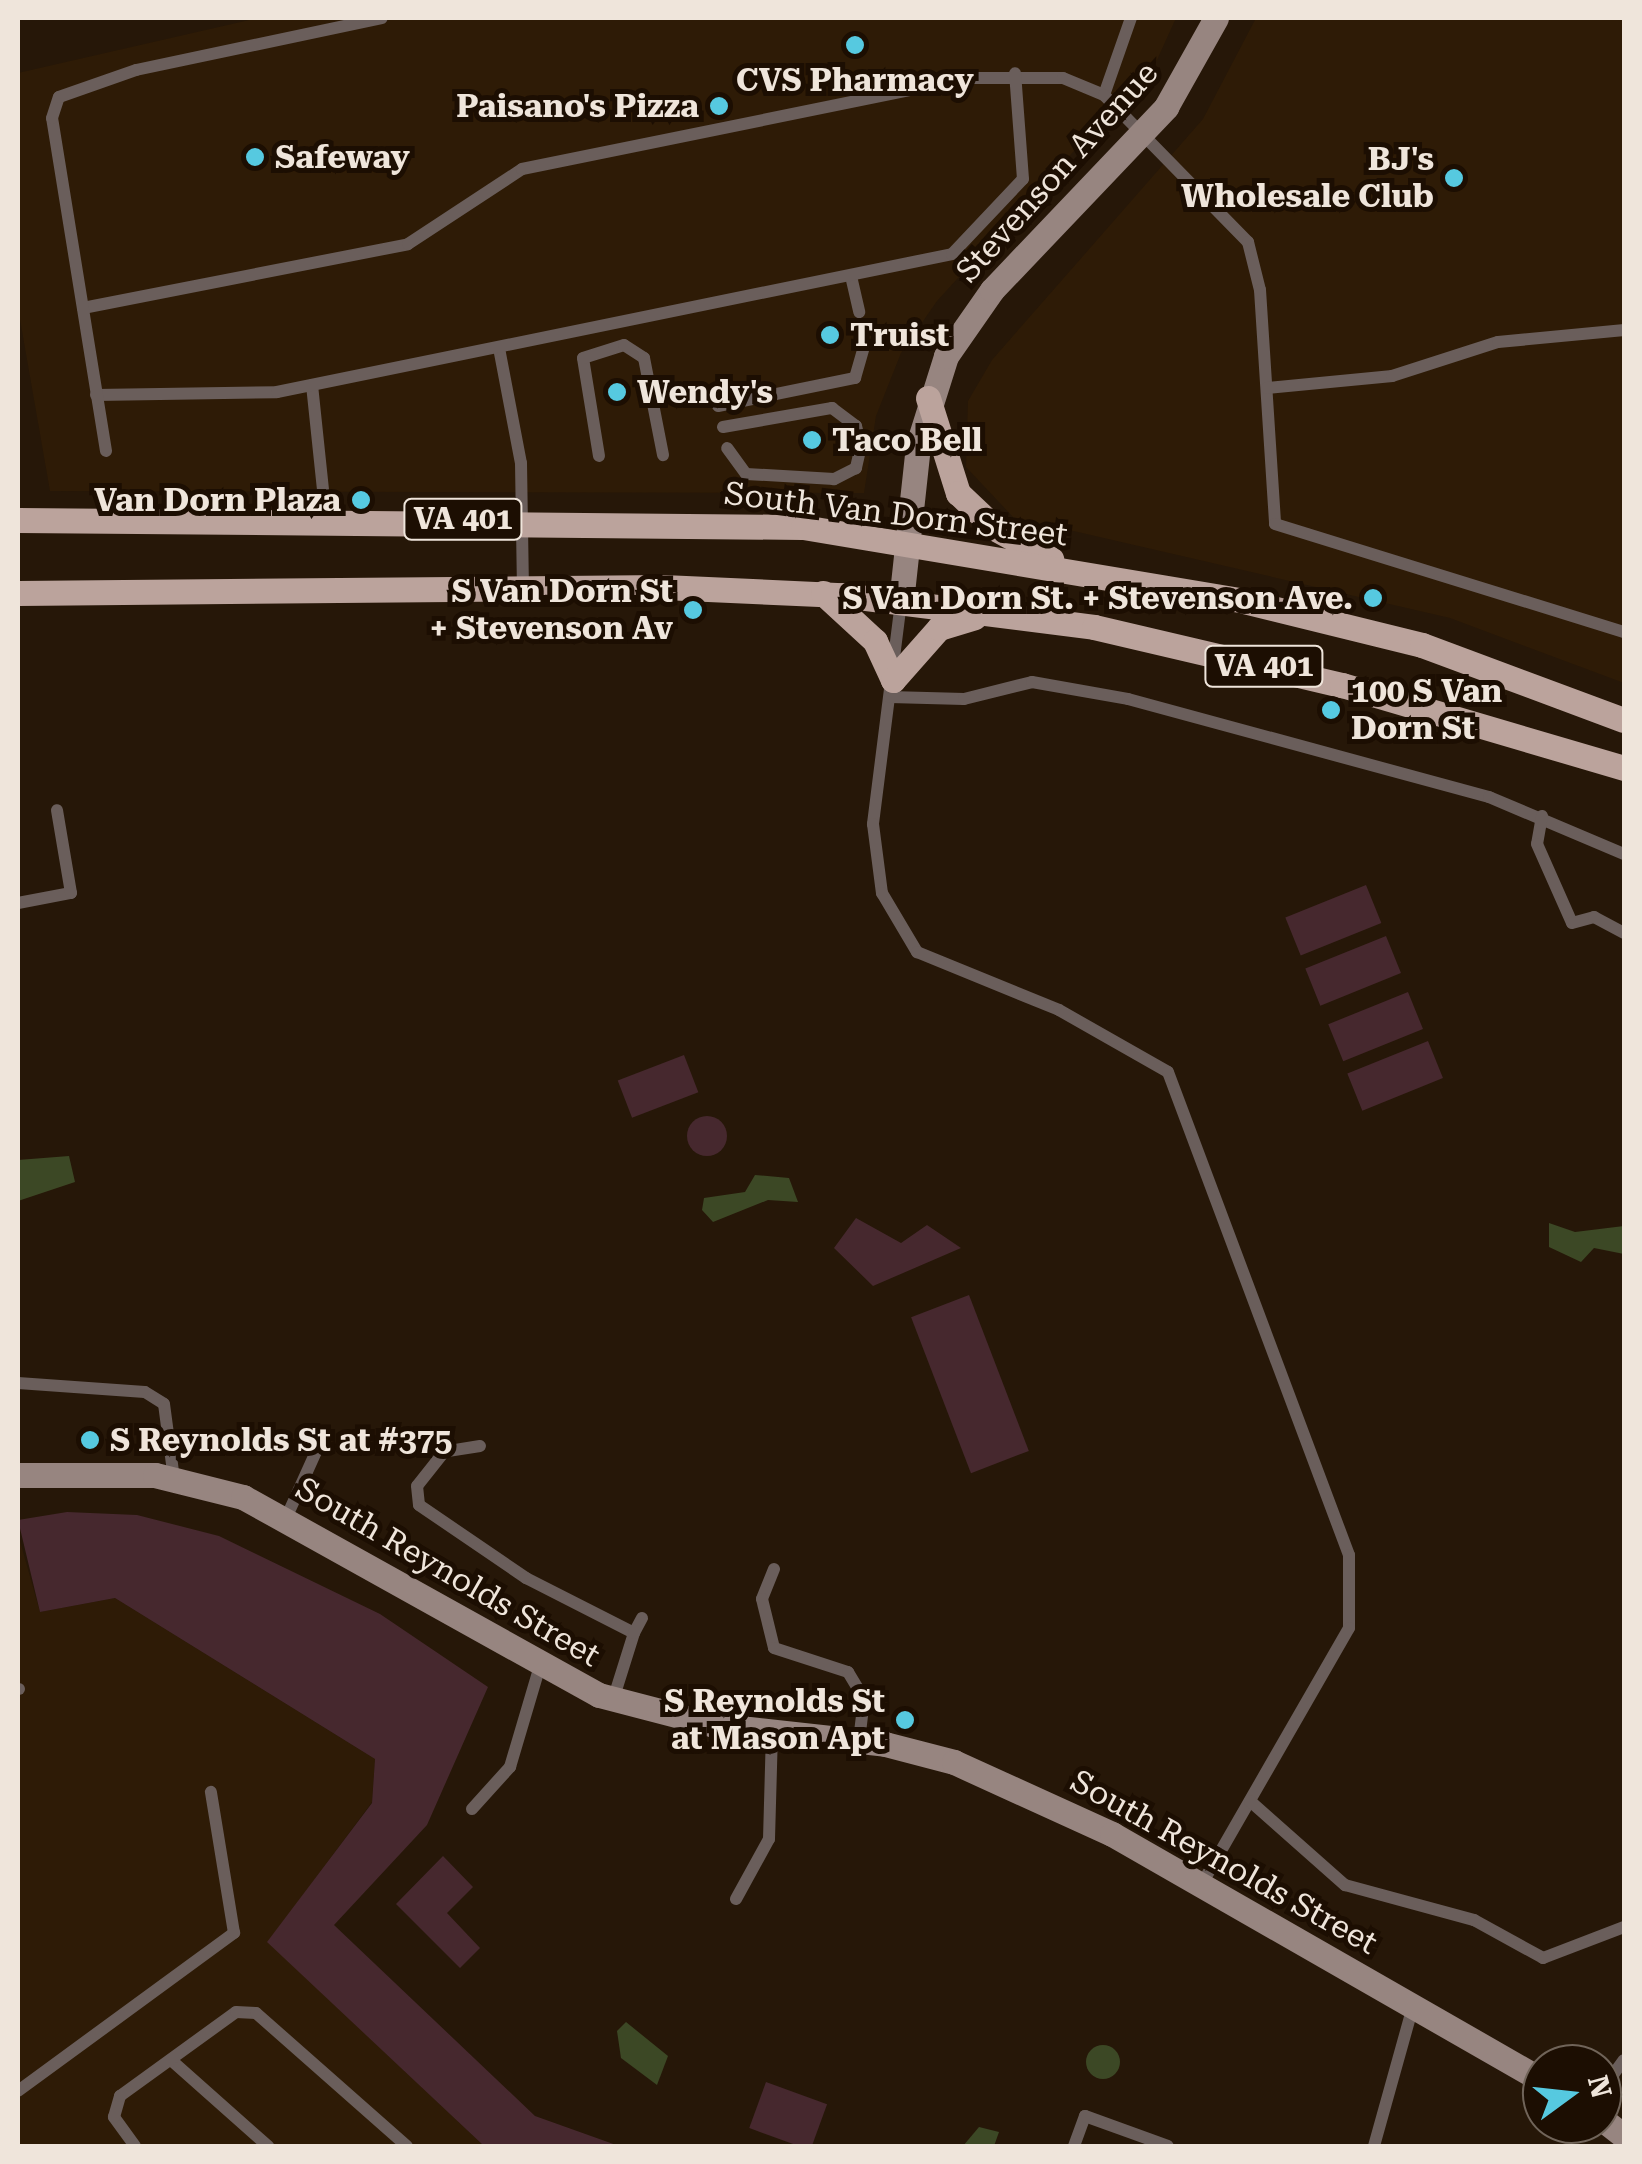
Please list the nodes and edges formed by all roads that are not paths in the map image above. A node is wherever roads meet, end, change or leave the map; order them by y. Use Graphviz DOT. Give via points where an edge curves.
graph roads {
  1 [pos="382,18"];
  2 [pos="1131,18"];
  3 [pos="1216,18"];
  4 [pos="1014,73"];
  5 [pos="1104,95"];
  6 [pos="1143,134"];
  7 [pos="851,276"];
  8 [pos="82,308"];
  9 [pos="859,312"];
  10 [pos="1624,330"];
  11 [pos="866,344"];
  12 [pos="498,348"];
  13 [pos="312,386"];
  14 [pos="1267,388"];
  15 [pos="96,395"];
  16 [pos="928,398"];
  17 [pos="718,406"];
  18 [pos="723,427"];
  19 [pos="727,448"];
  20 [pos="106,451"];
  21 [pos="663,455"];
  22 [pos="599,456"];
  23 [pos="326,518"];
  24 [pos="522,519"];
  25 [pos="18,520"];
  26 [pos="908,544"];
  27 [pos="1068,569"];
  28 [pos="522,588"];
  29 [pos="18,593"];
  30 [pos="823,594"];
  31 [pos="902,602"];
  32 [pos="990,613"];
  33 [pos="1624,632"];
  34 [pos="891,688"];
  35 [pos="1593,708"];
  36 [pos="1624,711"];
  37 [pos="1624,720"];
  38 [pos="1624,768"];
  39 [pos="57,810"];
  40 [pos="1542,816"];
  41 [pos="1624,854"];
  42 [pos="18,903"];
  43 [pos="1624,933"];
  44 [pos="18,1383"];
  45 [pos="325,1432"];
  46 [pos="480,1446"];
  47 [pos="18,1474"];
  48 [pos="174,1478"];
  49 [pos="462,1514"];
  50 [pos="287,1516"];
  51 [pos="452,1528"];
  52 [pos="774,1569"];
  53 [pos="642,1618"];
  54 [pos="634,1634"];
  55 [pos="540,1666"];
  56 [pos="613,1700"];
  57 [pos="772,1730"];
  58 [pos="859,1740"];
  59 [pos="211,1792"];
  60 [pos="1250,1800"];
  61 [pos="472,1809"];
  62 [pos="1201,1885"];
  63 [pos="736,1900"];
  64 [pos="1624,1927"];
  65 [pos="1413,2006"];
  66 [pos="170,2060"];
  67 [pos="1522,2069"];
  68 [pos="18,2091"];
  69 [pos="1150,2144"];
  70 [pos="135,2146"];
  71 [pos="268,2146"];
  72 [pos="407,2146"];
  73 [pos="1074,2146"];
  74 [pos="1168,2146"];
  75 [pos="1374,2146"];
  1 -- 8 [label="lane" via="136,70 59,98 52,118"];
  2 -- 5 [label="lane"];
  3 -- 6 [label="street, Stevenson Avenue"];
  4 -- 5 [label="lane"];
  4 -- 7 [label="lane" via="1026,168 994,218 952,254"];
  4 -- 8 [label="lane" via="522,169 408,244"];
  5 -- 6 [label="lane"];
  6 -- 14 [label="lane" via="1248,242"];
  6 -- 16 [label="street, Stevenson Avenue" via="992,290"];
  7 -- 9 [label="lane"];
  7 -- 12 [label="lane"];
  8 -- 15 [label="lane"];
  10 -- 14 [label="lane" via="1498,342 1392,376"];
  11 -- 17 [label="lane" via="856,378"];
  12 -- 13 [label="lane"];
  12 -- 24 [label="lane"];
  13 -- 15 [label="lane" via="227,397"];
  13 -- 23 [label="lane"];
  14 -- 33 [label="lane" via="1275,524"];
  15 -- 20 [label="lane"];
  16 -- 26 [label="street, Stevenson Avenue"];
  16 -- 27 [label="main road" via="967,504"];
  18 -- 19 [label="lane" via="832,408 856,426 862,446 856,468 834,480 746,474"];
  21 -- 22 [label="lane" via="644,358 624,345 592,351 582,364"];
  23 -- 24 [label="main road, South Van Dorn Street / VA 401"];
  23 -- 25 [label="main road, South Van Dorn Street / VA 401"];
  24 -- 26 [label="main road, South Van Dorn Street / VA 401" via="726,522"];
  24 -- 28 [label="lane"];
  26 -- 27 [label="main road, South Van Dorn Street / VA 401"];
  26 -- 31 [label="street, Stevenson Avenue"];
  27 -- 35 [label="main road, South Van Dorn Street / VA 401" via="1422,645"];
  28 -- 29 [label="main road, VA 401"];
  28 -- 30 [label="main road, VA 401"];
  30 -- 31 [label="main road, VA 401"];
  30 -- 34 [label="main road" via="875,641"];
  31 -- 32 [label="main road, VA 401"];
  31 -- 34 [label="lane"];
  32 -- 34 [label="main road" via="939,628"];
  32 -- 38 [label="main road, VA 401" via="1342,685"];
  34 -- 40 [label="lane" via="964,699 1010,683 1057,685 1353,755"];
  34 -- 60 [label="lane" via="874,824 882,893 917,952 1059,1010 1168,1072 1349,1555 1349,1628"];
  35 -- 36 [label="main road"];
  35 -- 37 [label="main road, South Van Dorn Street / VA 401"];
  39 -- 42 [label="lane" via="71,893"];
  40 -- 41 [label="lane"];
  40 -- 43 [label="lane" via="1537,844 1572,923 1594,917"];
  44 -- 48 [label="lane" via="145,1392 164,1404"];
  45 -- 50 [label="lane"];
  46 -- 51 [label="lane" via="450,1448 417,1486 419,1505"];
  47 -- 48 [label="street, South Reynolds Street"];
  48 -- 50 [label="street, South Reynolds Street"];
  49 -- 51 [label="lane"];
  50 -- 55 [label="street, South Reynolds Street"];
  51 -- 54 [label="lane"];
  52 -- 58 [label="lane" via="762,1599 774,1648 848,1672 864,1699"];
  53 -- 54 [label="lane"];
  54 -- 56 [label="lane"];
  55 -- 56 [label="street, South Reynolds Street"];
  55 -- 61 [label="lane" via="510,1767"];
  56 -- 57 [label="street, South Reynolds Street"];
  57 -- 58 [label="street, South Reynolds Street"];
  57 -- 63 [label="lane" via="770,1838"];
  58 -- 62 [label="street, South Reynolds Street" via="954,1762 1045,1799"];
  59 -- 68 [label="lane" via="234,1934"];
  60 -- 62 [label="lane"];
  60 -- 64 [label="lane" via="1345,1885 1474,1920 1543,1958"];
  62 -- 65 [label="street, South Reynolds Street"];
  65 -- 67 [label="street, South Reynolds Street"];
  65 -- 75 [label="lane"];
  66 -- 70 [label="lane" via="120,2096 114,2117"];
  66 -- 71 [label="lane"];
  66 -- 72 [label="lane" via="236,2012 256,2013"];
  69 -- 73 [label="lane" via="1085,2116"];
  69 -- 74 [label="lane"];
}
